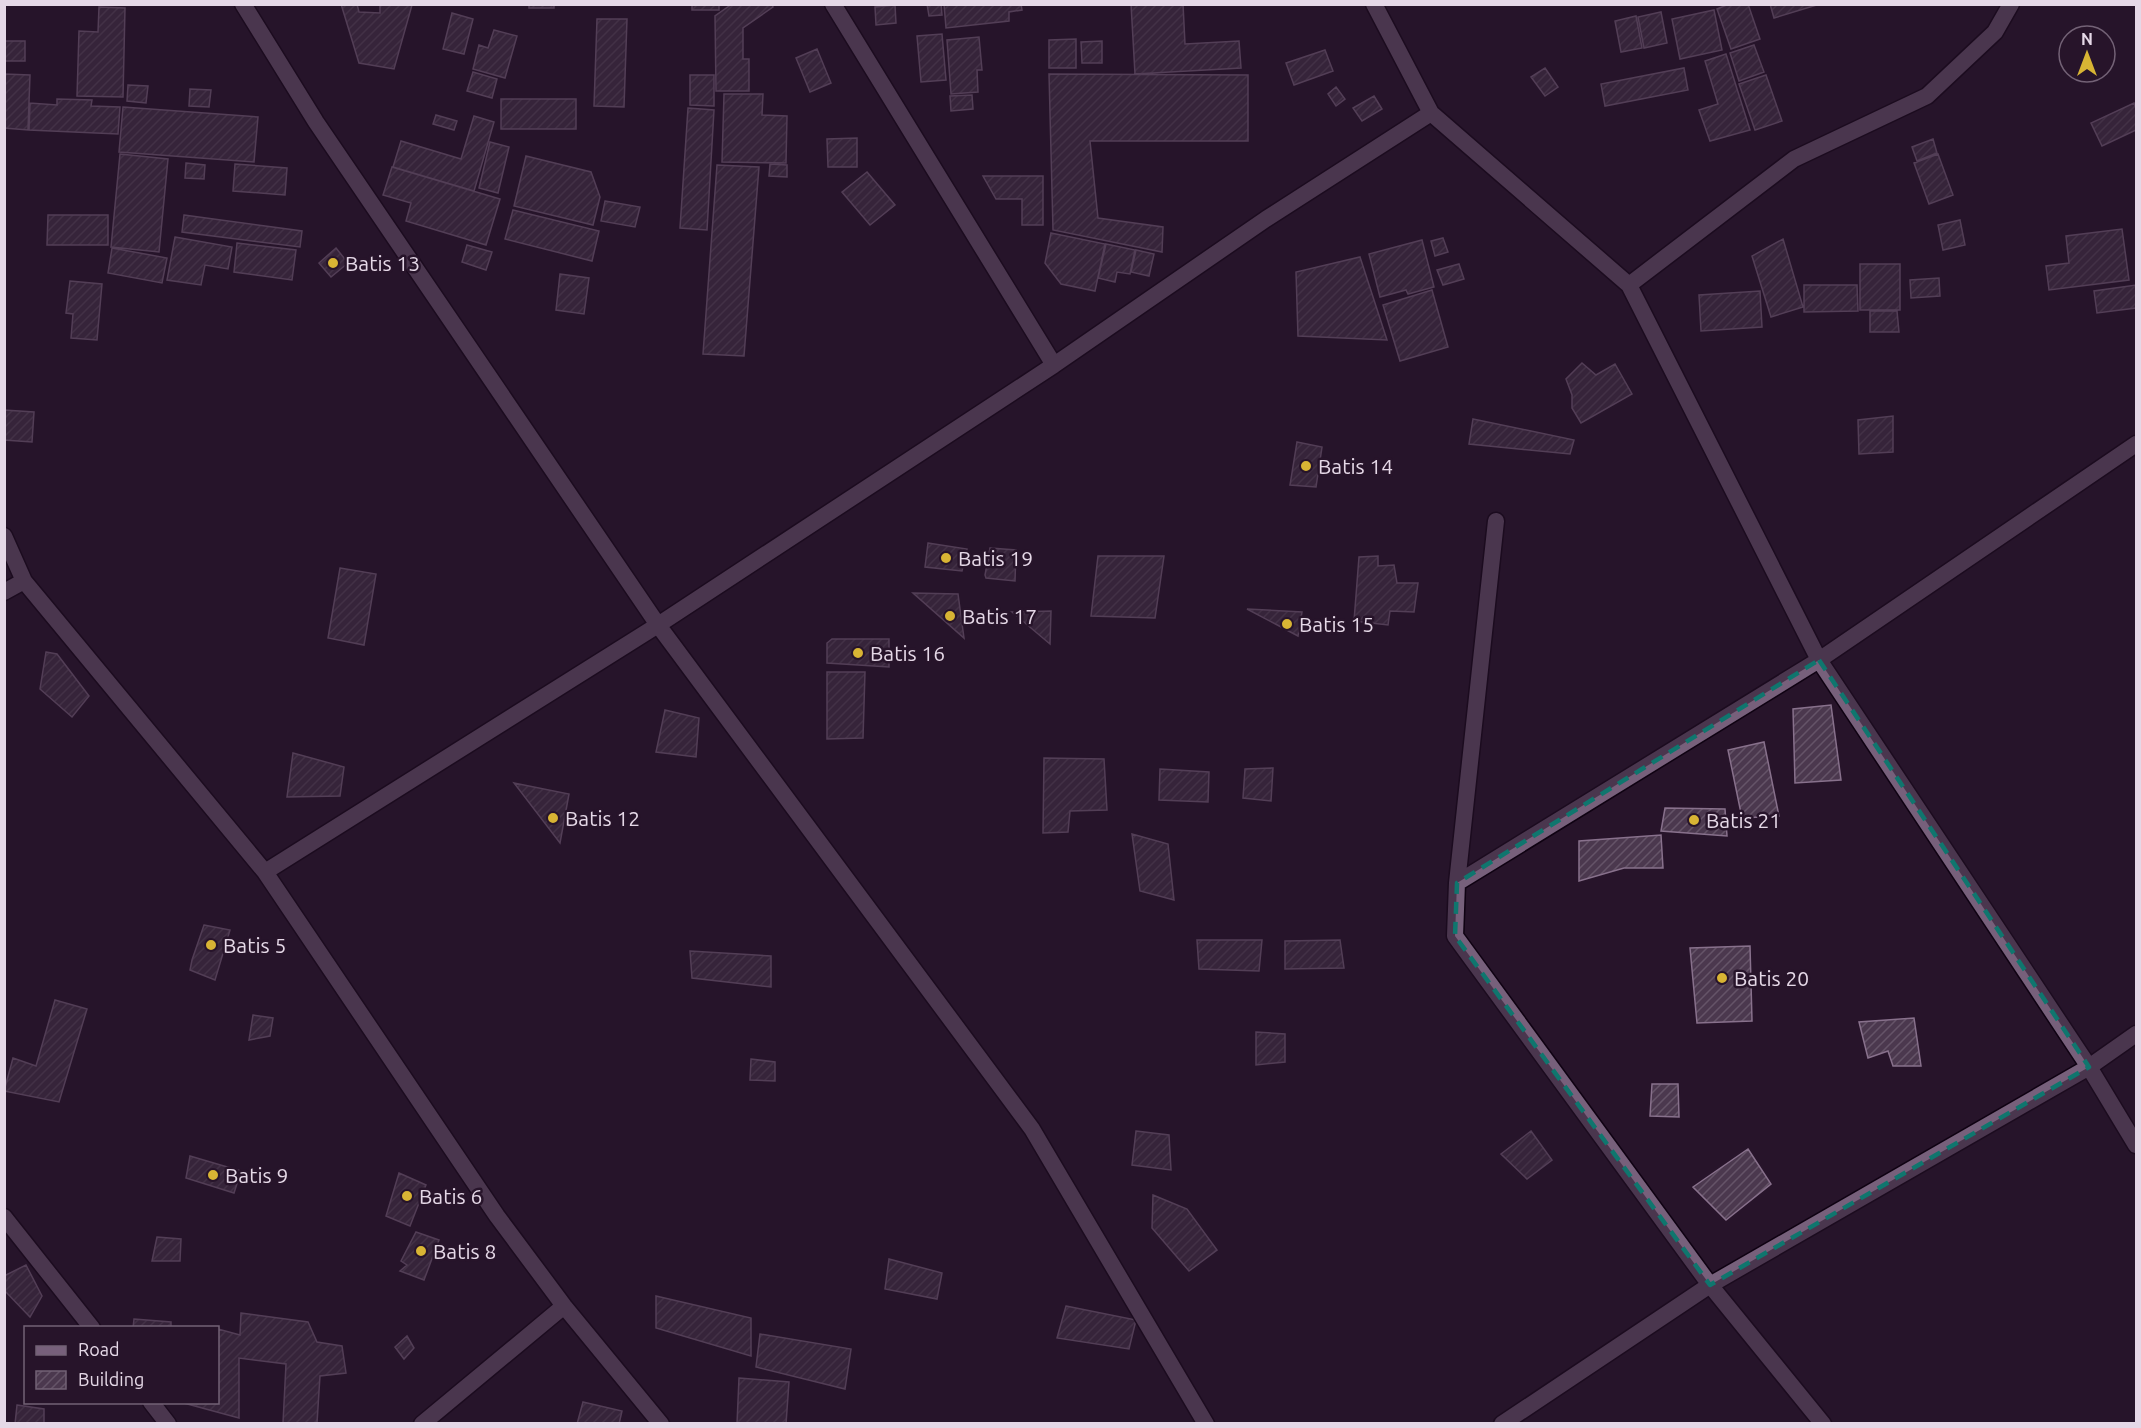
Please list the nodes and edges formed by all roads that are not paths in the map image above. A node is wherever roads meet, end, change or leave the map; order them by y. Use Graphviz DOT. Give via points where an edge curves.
graph roads {
  1 [pos="243,4"];
  2 [pos="833,4"];
  3 [pos="1374,4"];
  4 [pos="2011,4"];
  5 [pos="1431,113"];
  6 [pos="1629,285"];
  7 [pos="1054,365"];
  8 [pos="2136,444"];
  9 [pos="1496,521"];
  10 [pos="4,536"];
  11 [pos="24,581"];
  12 [pos="4,592"];
  13 [pos="658,625"];
  14 [pos="1819,660"];
  15 [pos="265,872"];
  16 [pos="1457,882"];
  17 [pos="2136,1034"];
  18 [pos="2089,1067"];
  19 [pos="2136,1145"];
  20 [pos="4,1216"];
  21 [pos="1710,1285"];
  22 [pos="564,1306"];
  23 [pos="90,1326"];
  24 [pos="153,1404"];
  25 [pos="168,1424"];
  26 [pos="422,1424"];
  27 [pos="661,1424"];
  28 [pos="1206,1424"];
  29 [pos="1502,1424"];
  30 [pos="1823,1424"];
  1 -- 13 [label="street" via="316,122"];
  2 -- 7 [label="street"];
  3 -- 5 [label="street"];
  4 -- 6 [label="street" via="1995,32 1927,96 1794,159"];
  5 -- 6 [label="street"];
  5 -- 7 [label="street" via="1266,219"];
  6 -- 14 [label="street"];
  7 -- 13 [label="street"];
  8 -- 14 [label="street"];
  9 -- 16 [label="street"];
  10 -- 11 [label="street"];
  11 -- 12 [label="street"];
  11 -- 15 [label="street"];
  13 -- 15 [label="street"];
  13 -- 28 [label="street" via="1032,1129"];
  14 -- 16 [label="street"];
  14 -- 18 [label="street"];
  15 -- 22 [label="street" via="490,1206"];
  16 -- 21 [label="street" via="1455,936"];
  17 -- 18 [label="street"];
  18 -- 19 [label="street"];
  18 -- 21 [label="street"];
  20 -- 23 [label="street"];
  21 -- 29 [label="street"];
  21 -- 30 [label="street"];
  22 -- 26 [label="street"];
  22 -- 27 [label="street"];
  24 -- 25 [label="street"];
}
